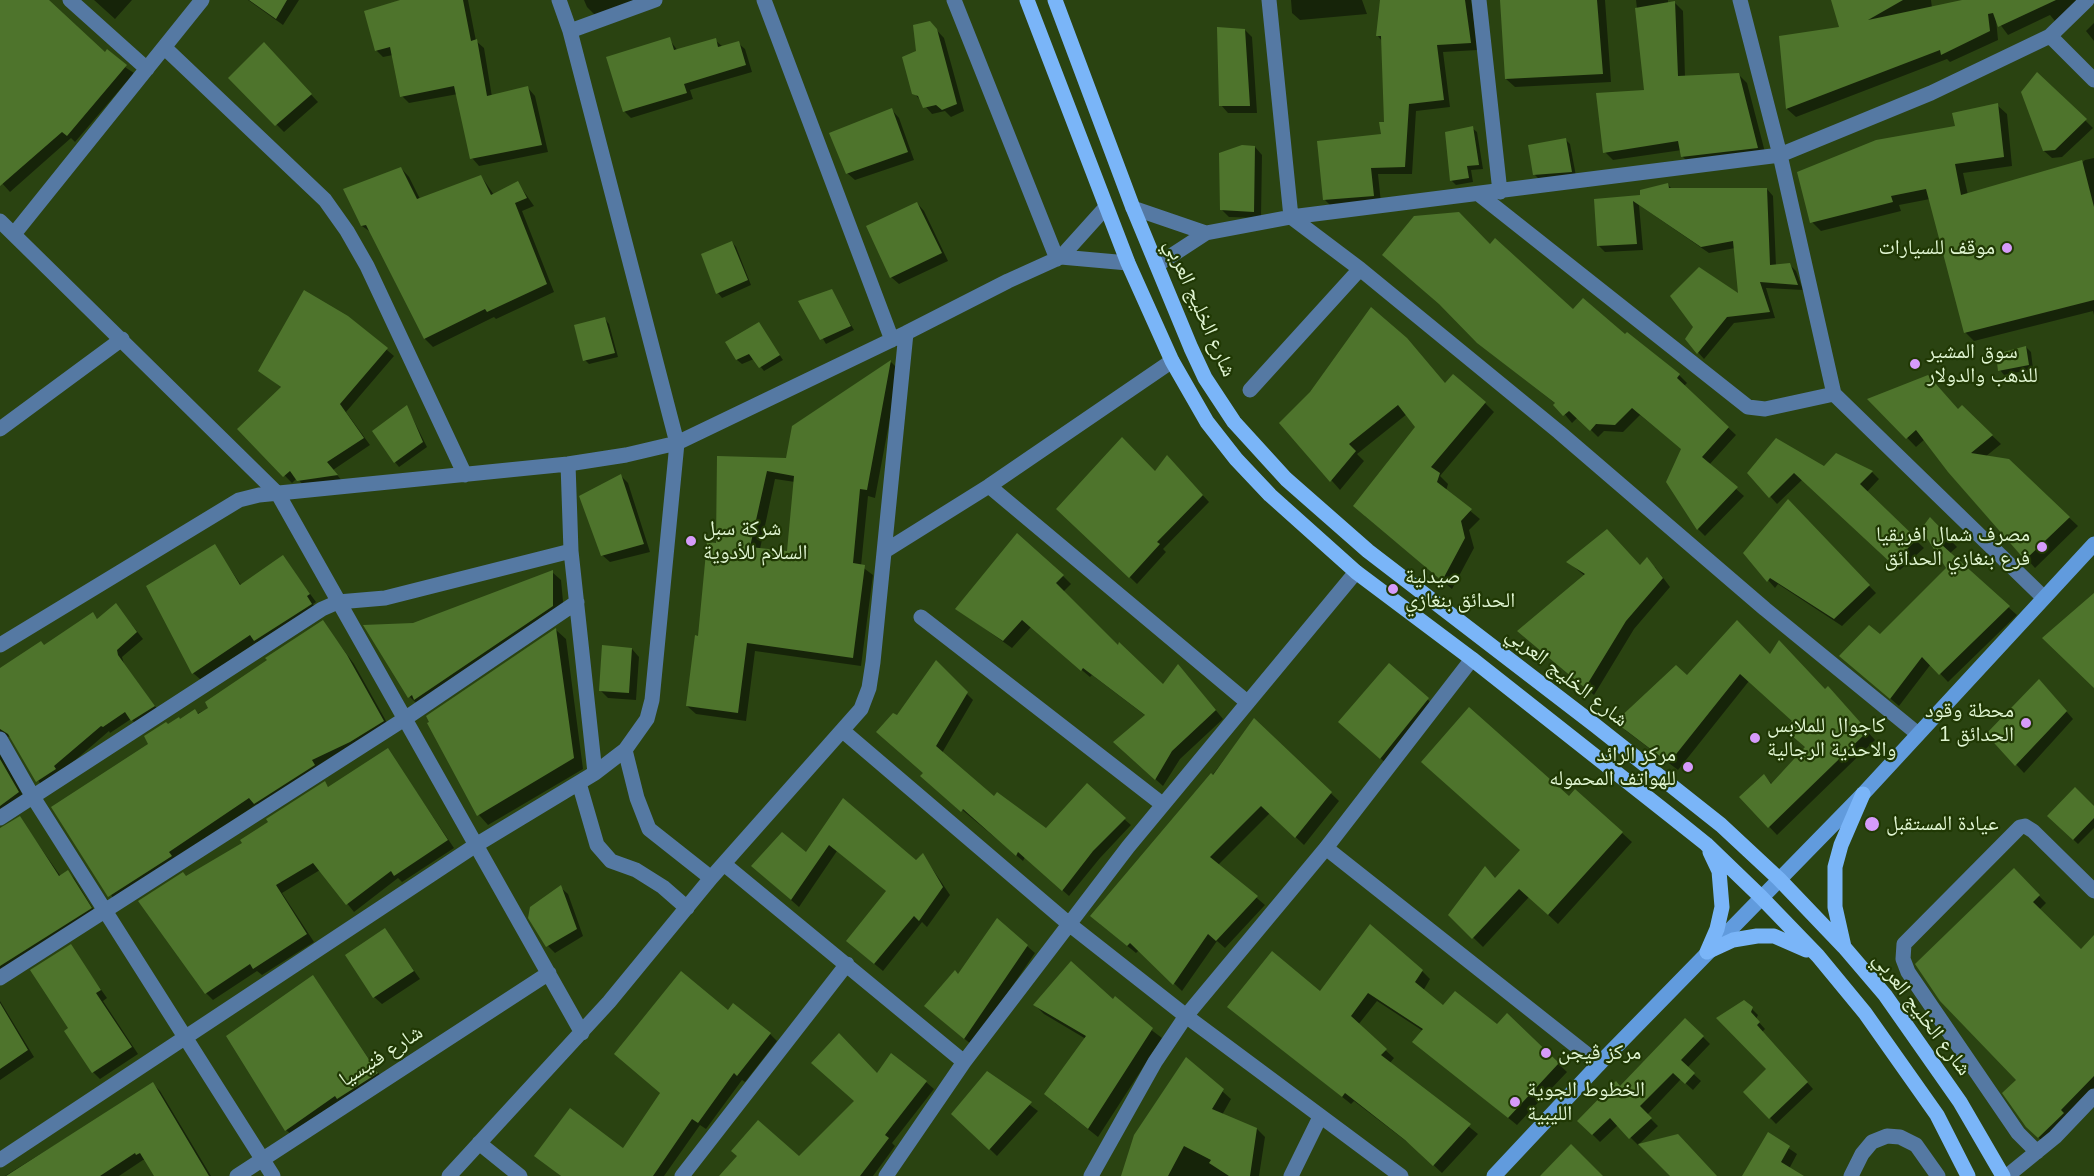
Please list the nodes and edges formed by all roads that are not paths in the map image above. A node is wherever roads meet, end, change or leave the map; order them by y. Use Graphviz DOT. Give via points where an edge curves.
graph roads {
  1 [pos="70,0"];
  2 [pos="202,0"];
  3 [pos="559,0"];
  4 [pos="655,0"];
  5 [pos="764,0"];
  6 [pos="954,0"];
  7 [pos="1027,0"];
  8 [pos="1055,0"];
  9 [pos="1269,0"];
  10 [pos="1479,0"];
  11 [pos="1740,0"];
  12 [pos="2087,0"];
  13 [pos="570,31"];
  14 [pos="2050,36"];
  15 [pos="165,48"];
  16 [pos="147,69"];
  17 [pos="2094,80"];
  18 [pos="1780,155"];
  19 [pos="1500,192"];
  20 [pos="1480,195"];
  21 [pos="1106,207"];
  22 [pos="1133,208"];
  23 [pos="1291,217"];
  24 [pos="0,221"];
  25 [pos="1206,232"];
  26 [pos="14,234"];
  27 [pos="1059,258"];
  28 [pos="1128,263"];
  29 [pos="1158,264"];
  30 [pos="1360,269"];
  31 [pos="906,333"];
  32 [pos="122,339"];
  33 [pos="892,340"];
  34 [pos="1172,361"];
  35 [pos="1250,390"];
  36 [pos="1834,394"];
  37 [pos="0,429"];
  38 [pos="677,443"];
  39 [pos="568,464"];
  40 [pos="465,475"];
  41 [pos="989,486"];
  42 [pos="278,494"];
  43 [pos="2094,544"];
  44 [pos="571,551"];
  45 [pos="885,551"];
  46 [pos="1356,572"];
  47 [pos="2043,597"];
  48 [pos="338,602"];
  49 [pos="576,602"];
  50 [pos="921,617"];
  51 [pos="0,645"];
  52 [pos="1472,659"];
  53 [pos="1247,702"];
  54 [pos="406,718"];
  55 [pos="843,731"];
  56 [pos="1918,734"];
  57 [pos="0,739"];
  58 [pos="625,750"];
  59 [pos="595,773"];
  60 [pos="579,783"];
  61 [pos="1863,794"];
  62 [pos="33,797"];
  63 [pos="1162,804"];
  64 [pos="0,818"];
  65 [pos="1706,844"];
  66 [pos="476,845"];
  67 [pos="1326,848"];
  68 [pos="723,864"];
  69 [pos="711,878"];
  70 [pos="1779,879"];
  71 [pos="2094,891"];
  72 [pos="1761,897"];
  73 [pos="687,908"];
  74 [pos="104,910"];
  75 [pos="1069,924"];
  76 [pos="1844,947"];
  77 [pos="1707,952"];
  78 [pos="1818,956"];
  79 [pos="847,964"];
  80 [pos="549,973"];
  81 [pos="0,978"];
  82 [pos="1186,1016"];
  83 [pos="582,1033"];
  84 [pos="185,1036"];
  85 [pos="964,1062"];
  86 [pos="1599,1064"];
  87 [pos="2094,1096"];
  88 [pos="1320,1117"];
  89 [pos="479,1143"];
  90 [pos="2037,1152"];
  91 [pos="262,1159"];
  92 [pos="0,1160"];
  93 [pos="237,1176"];
  94 [pos="273,1176"];
  95 [pos="449,1176"];
  96 [pos="520,1176"];
  97 [pos="682,1176"];
  98 [pos="886,1176"];
  99 [pos="1090,1176"];
  100 [pos="1291,1176"];
  101 [pos="1401,1176"];
  102 [pos="1494,1176"];
  103 [pos="1851,1176"];
  104 [pos="1938,1176"];
  105 [pos="1968,1176"];
  106 [pos="2005,1176"];
  1 -- 16 [label="street"];
  2 -- 15 [label="street"];
  3 -- 13 [label="street"];
  4 -- 13 [label="street"];
  5 -- 33 [label="street"];
  6 -- 27 [label="street"];
  7 -- 21 [label="main road"];
  8 -- 22 [label="main road, شارع الخليج العربي"];
  9 -- 23 [label="street"];
  10 -- 19 [label="street"];
  11 -- 18 [label="street"];
  12 -- 14 [label="street"];
  13 -- 38 [label="street"];
  14 -- 17 [label="street"];
  14 -- 18 [label="street" via="1931,93"];
  15 -- 16 [label="street"];
  15 -- 40 [label="street" via="325,200 368,266"];
  16 -- 26 [label="street"];
  18 -- 19 [label="street"];
  18 -- 36 [label="street"];
  19 -- 20 [label="street"];
  20 -- 23 [label="street"];
  20 -- 36 [label="street" via="1748,407 1765,409"];
  21 -- 27 [label="street"];
  21 -- 28 [label="main road"];
  22 -- 25 [label="street"];
  22 -- 29 [label="main road, شارع الخليج العربي"];
  23 -- 25 [label="street"];
  23 -- 30 [label="street"];
  24 -- 26 [label="street"];
  25 -- 29 [label="street"];
  26 -- 32 [label="street"];
  27 -- 28 [label="street"];
  27 -- 31 [label="street"];
  28 -- 34 [label="main road"];
  29 -- 70 [label="main road, شارع الخليج العربي" via="1205,378 1234,422 1286,479 1368,551 1721,825"];
  30 -- 35 [label="street"];
  30 -- 56 [label="street"];
  31 -- 33 [label="street"];
  31 -- 45 [label="street"];
  32 -- 37 [label="street"];
  32 -- 42 [label="street"];
  33 -- 38 [label="street"];
  34 -- 41 [label="street"];
  34 -- 46 [label="main road" via="1207,422 1236,459"];
  36 -- 47 [label="street"];
  38 -- 39 [label="street"];
  38 -- 58 [label="street" via="652,700 647,719"];
  39 -- 40 [label="street"];
  39 -- 44 [label="street"];
  40 -- 42 [label="street"];
  41 -- 45 [label="street"];
  41 -- 53 [label="street"];
  42 -- 48 [label="street"];
  42 -- 51 [label="street" via="239,500 222,508"];
  43 -- 47 [label="main road"];
  44 -- 48 [label="street" via="385,598"];
  44 -- 49 [label="street"];
  45 -- 55 [label="street" via="869,688 861,709"];
  46 -- 52 [label="main road"];
  46 -- 53 [label="street"];
  47 -- 56 [label="main road"];
  48 -- 54 [label="street"];
  48 -- 62 [label="street"];
  49 -- 54 [label="street"];
  49 -- 59 [label="street"];
  50 -- 63 [label="street"];
  52 -- 65 [label="main road"];
  52 -- 67 [label="street"];
  53 -- 63 [label="street"];
  54 -- 66 [label="street"];
  54 -- 74 [label="street"];
  55 -- 68 [label="street"];
  55 -- 75 [label="street"];
  56 -- 61 [label="main road"];
  57 -- 62 [label="street"];
  58 -- 59 [label="street"];
  58 -- 69 [label="street" via="649,830"];
  59 -- 60 [label="street"];
  60 -- 66 [label="street"];
  60 -- 73 [label="street" via="597,845 611,861 636,870"];
  61 -- 70 [label="main road"];
  61 -- 76 [label="main road" via="1835,867 1835,907"];
  62 -- 64 [label="street"];
  62 -- 74 [label="street"];
  63 -- 75 [label="street"];
  65 -- 72 [label="main road"];
  65 -- 77 [label="main road" via="1722,887 1720,920"];
  66 -- 80 [label="street"];
  66 -- 84 [label="street"];
  67 -- 82 [label="street"];
  67 -- 86 [label="street"];
  68 -- 69 [label="street"];
  68 -- 79 [label="street"];
  69 -- 73 [label="street"];
  70 -- 72 [label="main road"];
  70 -- 76 [label="main road, شارع الخليج العربي"];
  71 -- 90 [label="street" via="2033,831 2020,827 1904,944 1908,972 2018,1133"];
  72 -- 77 [label="main road"];
  72 -- 78 [label="main road"];
  73 -- 83 [label="street"];
  74 -- 81 [label="street"];
  74 -- 84 [label="street"];
  75 -- 82 [label="street"];
  75 -- 85 [label="street"];
  76 -- 106 [label="main road, شارع الخليج العربي" via="1885,995 1935,1065"];
  77 -- 78 [label="main road" via="1733,940 1774,936"];
  77 -- 86 [label="main road"];
  78 -- 105 [label="main road" via="1903,1065 1937,1115"];
  79 -- 85 [label="street"];
  79 -- 97 [label="street"];
  80 -- 83 [label="street"];
  80 -- 91 [label="street, شارع فنيسيا"];
  82 -- 88 [label="street"];
  82 -- 99 [label="street"];
  83 -- 89 [label="street"];
  84 -- 91 [label="street"];
  84 -- 92 [label="street"];
  85 -- 98 [label="street"];
  86 -- 102 [label="main road"];
  87 -- 90 [label="street"];
  88 -- 100 [label="street"];
  88 -- 101 [label="street"];
  89 -- 95 [label="street"];
  89 -- 96 [label="street"];
  90 -- 106 [label="street"];
  91 -- 93 [label="street, شارع فنيسيا"];
  91 -- 94 [label="street"];
  103 -- 104 [label="street" via="1872,1142 1887,1136 1916,1145"];
}
